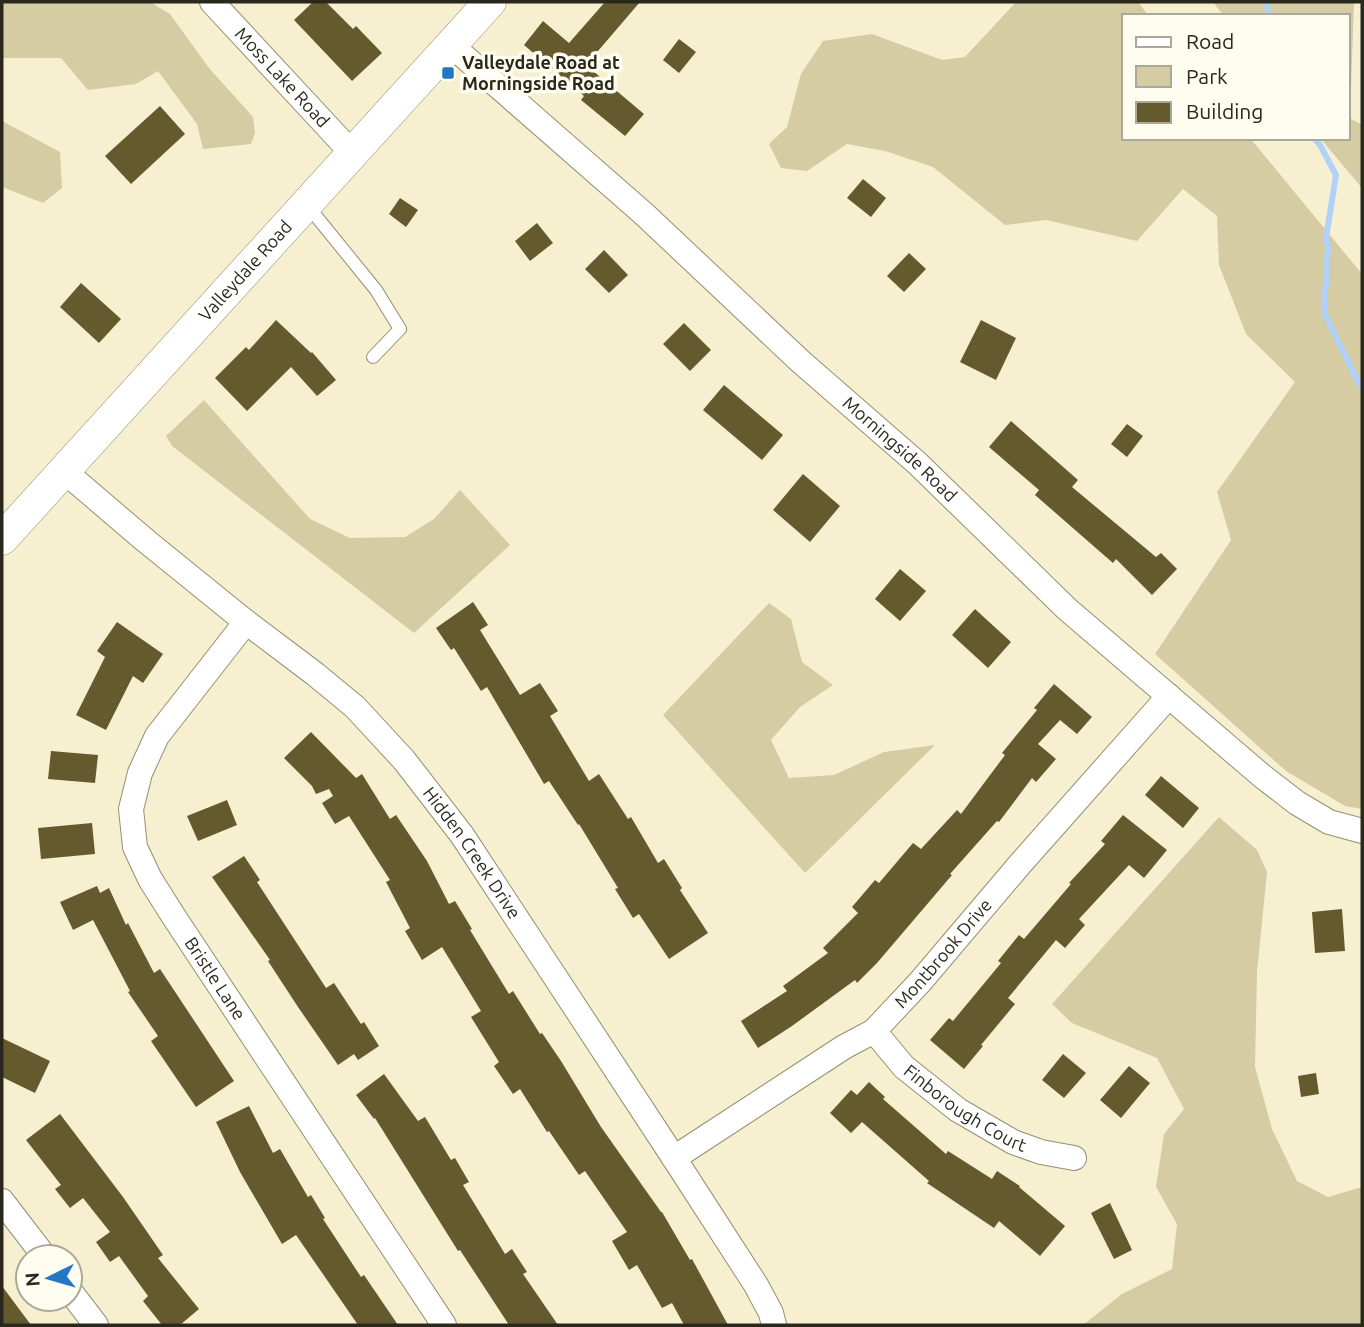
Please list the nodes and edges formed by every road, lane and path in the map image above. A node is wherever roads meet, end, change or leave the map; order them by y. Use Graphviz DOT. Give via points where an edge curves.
graph roads {
  1 [pos="212,2"];
  2 [pos="490,2"];
  3 [pos="451,45"];
  4 [pos="353,154"];
  5 [pos="306,205"];
  6 [pos="373,357"];
  7 [pos="64,471"];
  8 [pos="2,539"];
  9 [pos="246,622"];
  10 [pos="1169,696"];
  11 [pos="1362,831"];
  12 [pos="874,1031"];
  13 [pos="674,1158"];
  14 [pos="1074,1158"];
  15 [pos="2,1201"];
  16 [pos="34,1243"];
  17 [pos="84,1309"];
  18 [pos="96,1325"];
  19 [pos="444,1325"];
  20 [pos="774,1325"];
  1 -- 4 [label="street, Moss Lake Road"];
  2 -- 3 [label="street, Valleydale Road"];
  3 -- 4 [label="street, Valleydale Road"];
  3 -- 10 [label="street, Morningside Road" via="644,214 917,463 1067,609"];
  4 -- 5 [label="street, Valleydale Road"];
  5 -- 6 [label="lane" via="376,289 400,329"];
  5 -- 7 [label="street, Valleydale Road"];
  7 -- 8 [label="street, Valleydale Road"];
  7 -- 9 [label="street, Hidden Creek Drive"];
  9 -- 13 [label="street, Hidden Creek Drive" via="355,707 404,760 462,835"];
  9 -- 19 [label="street, Bristle Lane" via="157,736 140,773 131,809 135,847 174,917"];
  10 -- 11 [label="street, Morningside Road" via="1297,803 1329,822"];
  10 -- 12 [label="street, Montbrook Drive"];
  12 -- 13 [label="street, Montbrook Drive"];
  12 -- 14 [label="street, Finborough Court" via="904,1067 958,1110 1013,1142"];
  13 -- 20 [label="street, Hidden Creek Drive" via="756,1285"];
  15 -- 16 [label="street"];
  17 -- 18 [label="street"];
}
